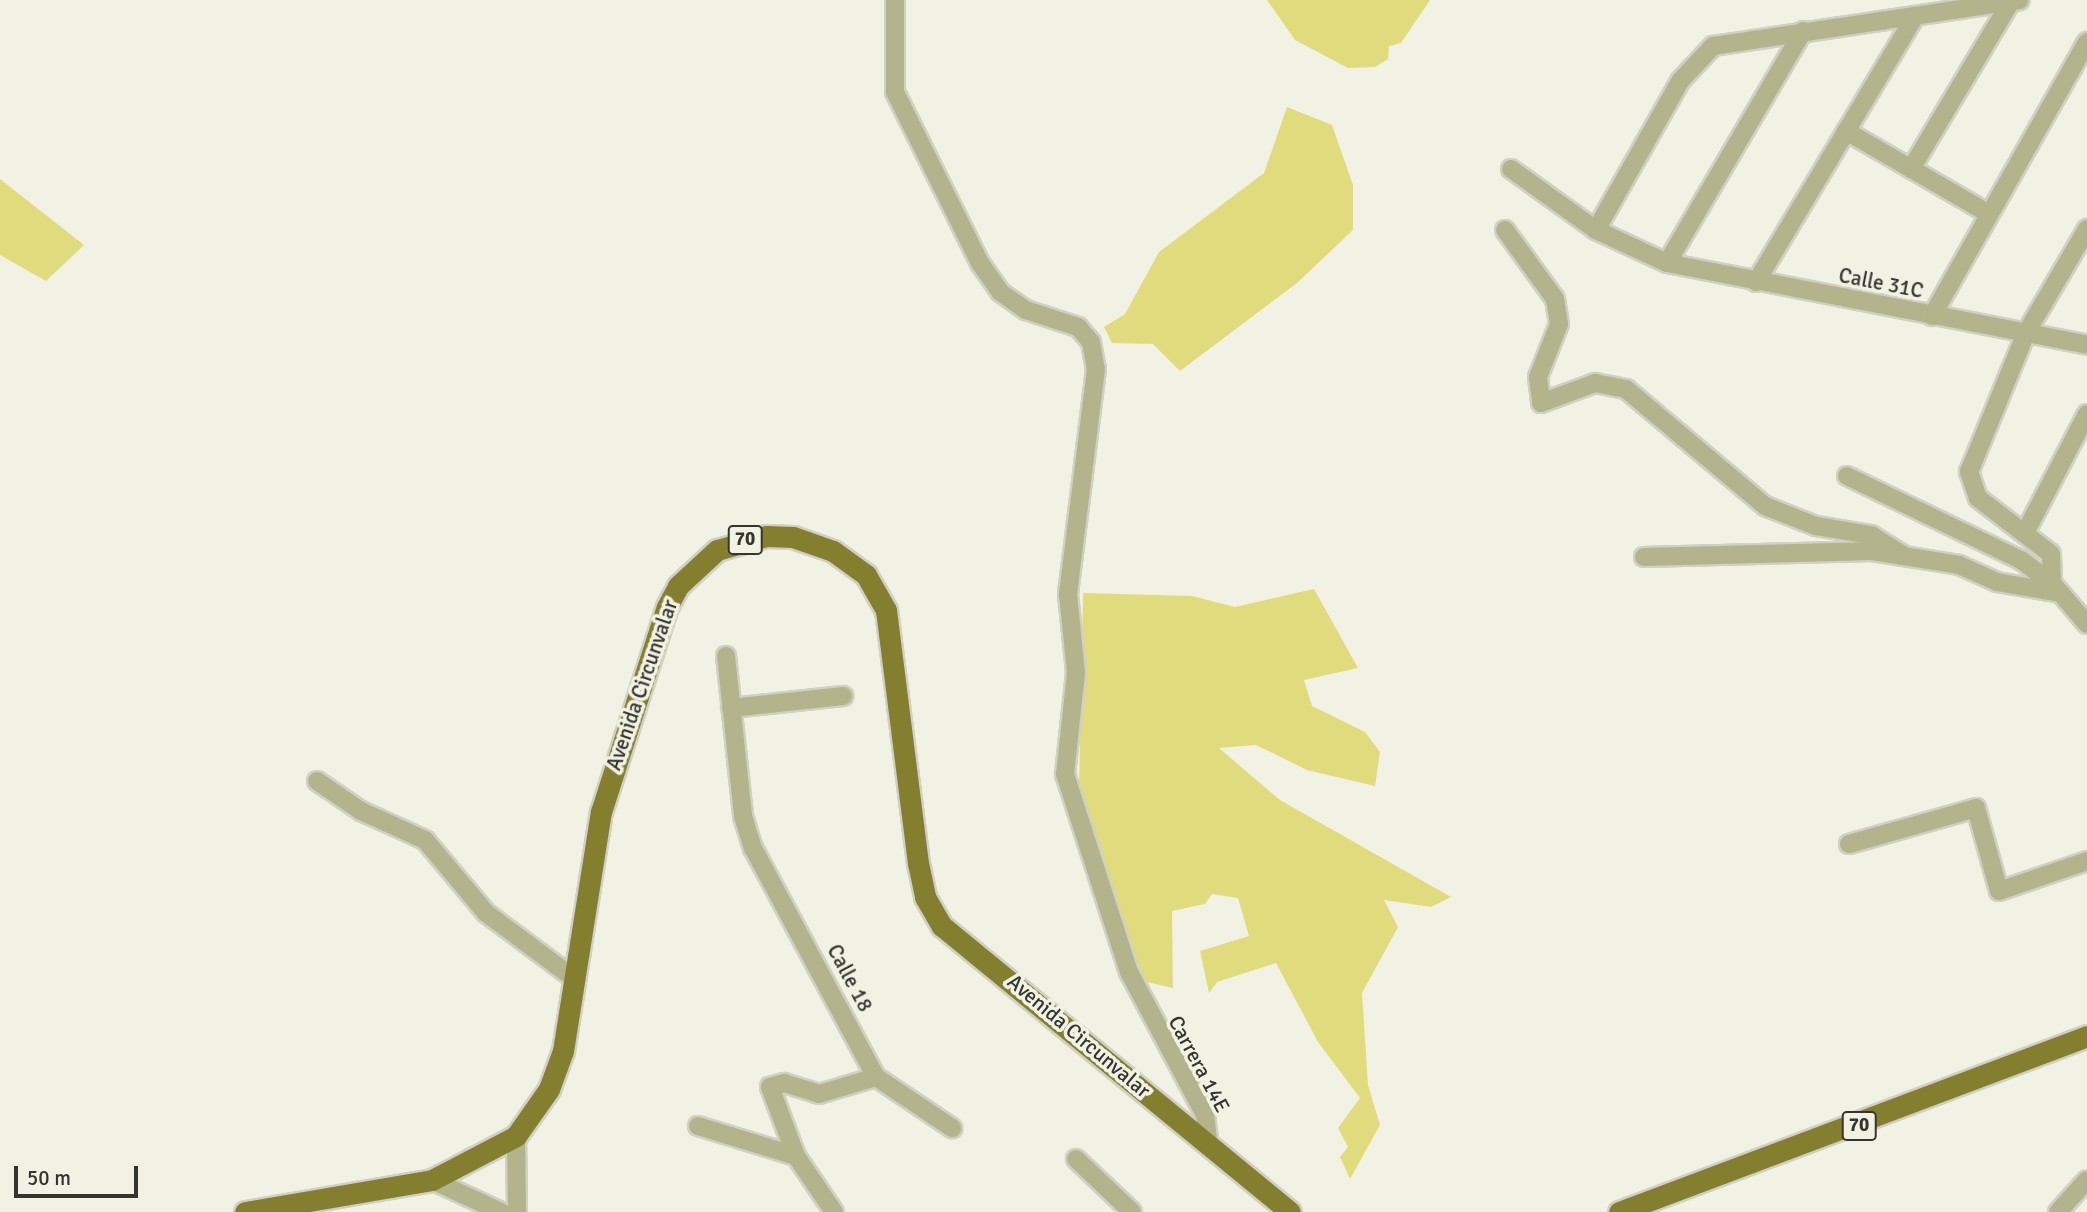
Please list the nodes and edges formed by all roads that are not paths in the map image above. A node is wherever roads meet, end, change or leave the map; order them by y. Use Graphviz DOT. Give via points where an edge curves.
graph roads {
  1 [pos="895,0"];
  2 [pos="2016,1"];
  3 [pos="1915,16"];
  4 [pos="1803,32"];
  5 [pos="2087,42"];
  6 [pos="1846,131"];
  7 [pos="1511,169"];
  8 [pos="1911,169"];
  9 [pos="1989,214"];
  10 [pos="2087,229"];
  11 [pos="1504,230"];
  12 [pos="1595,230"];
  13 [pos="1667,263"];
  14 [pos="1756,282"];
  15 [pos="1932,316"];
  16 [pos="2026,333"];
  17 [pos="2087,345"];
  18 [pos="2087,414"];
  19 [pos="1847,476"];
  20 [pos="2026,531"];
  21 [pos="1905,556"];
  22 [pos="1644,557"];
  23 [pos="2056,588"];
  24 [pos="2087,624"];
  25 [pos="726,656"];
  26 [pos="843,696"];
  27 [pos="731,708"];
  28 [pos="317,781"];
  29 [pos="1849,844"];
  30 [pos="2087,861"];
  31 [pos="575,979"];
  32 [pos="2087,1036"];
  33 [pos="876,1077"];
  34 [pos="698,1126"];
  35 [pos="952,1128"];
  36 [pos="516,1136"];
  37 [pos="1209,1146"];
  38 [pos="796,1156"];
  39 [pos="1076,1159"];
  40 [pos="432,1180"];
  41 [pos="2083,1187"];
  42 [pos="1625,1211"];
  43 [pos="245,1212"];
  44 [pos="501,1212"];
  45 [pos="517,1212"];
  46 [pos="834,1212"];
  47 [pos="1132,1212"];
  48 [pos="1290,1212"];
  49 [pos="2058,1212"];
  1 -- 37 [label="street, Carrera 14E" via="895,92 980,263 1000,292 1026,310 1078,327 1091,342 1096,369 1068,594 1076,673 1065,774 1142,1005 1206,1115"];
  2 -- 3 [label="street"];
  2 -- 8 [label="street"];
  3 -- 4 [label="street"];
  3 -- 6 [label="street"];
  4 -- 12 [label="street" via="1713,46 1701,55"];
  4 -- 13 [label="street"];
  5 -- 9 [label="street"];
  6 -- 8 [label="street"];
  6 -- 14 [label="street"];
  7 -- 12 [label="street, Calle 31C"];
  8 -- 9 [label="street"];
  9 -- 15 [label="street"];
  10 -- 16 [label="street"];
  11 -- 21 [label="street" via="1555,299 1559,324 1538,377 1541,403 1595,383 1626,388 1765,506 1816,526 1871,535"];
  12 -- 13 [label="street, Calle 31C"];
  13 -- 14 [label="street, Calle 31C"];
  14 -- 15 [label="street, Calle 31C"];
  15 -- 16 [label="street, Calle 31C"];
  16 -- 17 [label="street, Calle 31C"];
  16 -- 20 [label="street" via="1969,472 1978,498"];
  18 -- 20 [label="street"];
  19 -- 23 [label="street" via="1997,548"];
  20 -- 23 [label="street" via="2051,554"];
  21 -- 22 [label="street" via="1845,551"];
  21 -- 23 [label="street"];
  23 -- 24 [label="street"];
  25 -- 27 [label="street, Calle 18"];
  26 -- 27 [label="street"];
  27 -- 33 [label="street, Calle 18" via="743,816 753,848"];
  28 -- 31 [label="street" via="361,811 425,840 486,913"];
  29 -- 30 [label="street" via="1976,808 1999,891"];
  31 -- 36 [label="main road, Avenida Circunvalar / 70" via="563,1051 549,1088"];
  31 -- 37 [label="main road, Avenida Circunvalar / 70" via="601,813 667,607 693,568 717,550 766,536 793,537 850,562 886,610 918,863 925,897 942,926"];
  32 -- 42 [label="main road, 70"];
  33 -- 35 [label="street"];
  33 -- 38 [label="street" via="819,1094 784,1083 770,1087"];
  34 -- 38 [label="street"];
  36 -- 40 [label="main road, Avenida Circunvalar / 70"];
  36 -- 45 [label="street"];
  37 -- 48 [label="main road, Avenida Circunvalar / 70"];
  38 -- 46 [label="street"];
  39 -- 47 [label="street"];
  40 -- 43 [label="main road, Avenida Circunvalar / 70"];
  40 -- 44 [label="street"];
  41 -- 49 [label="street"];
}
